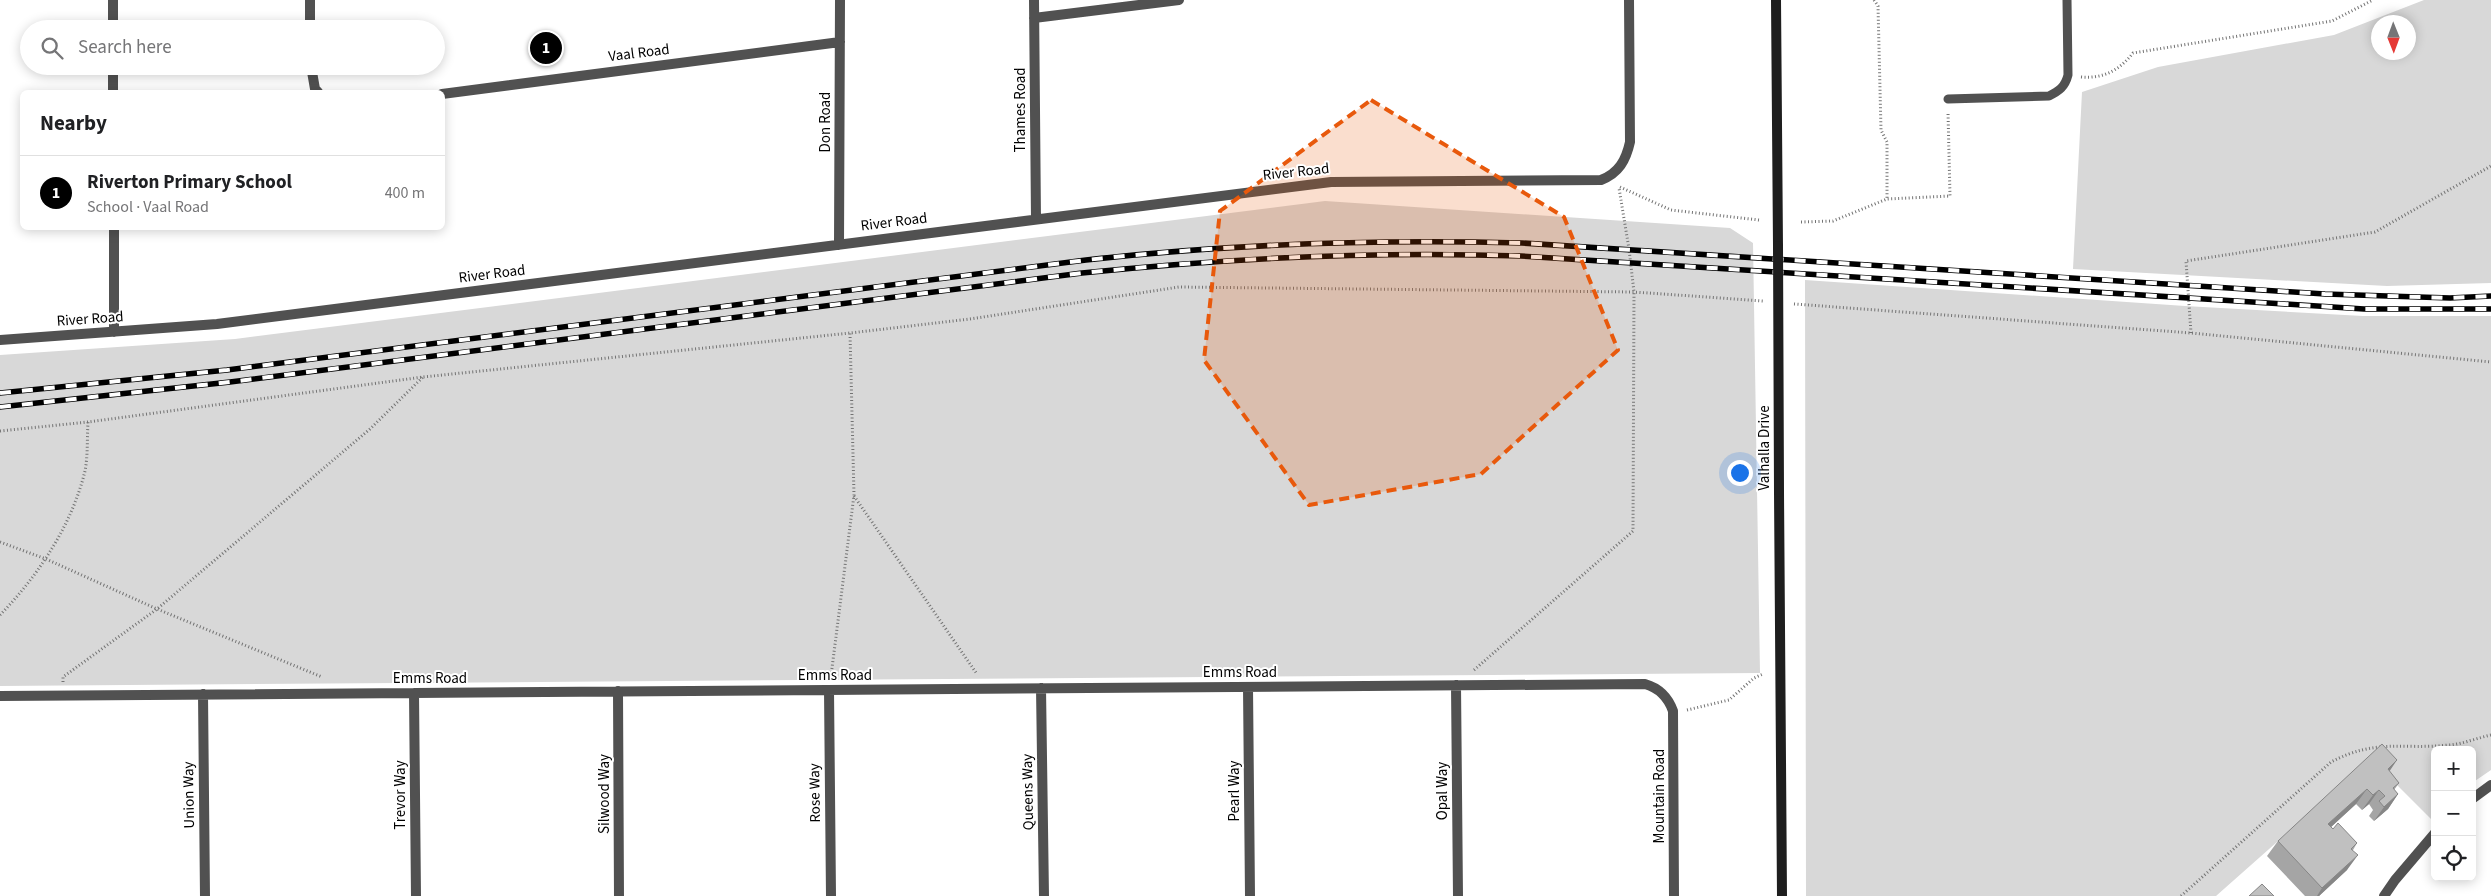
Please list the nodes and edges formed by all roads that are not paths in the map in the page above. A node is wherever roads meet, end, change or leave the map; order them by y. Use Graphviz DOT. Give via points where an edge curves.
graph roads {
  1 [pos="113,0"];
  2 [pos="310,0"];
  3 [pos="840,0"];
  4 [pos="1034,0"];
  5 [pos="1179,0"];
  6 [pos="1630,0"];
  7 [pos="1776,0"];
  8 [pos="2067,0"];
  9 [pos="1034,18"];
  10 [pos="113,20"];
  11 [pos="310,20"];
  12 [pos="840,42"];
  13 [pos="113,75"];
  14 [pos="313,75"];
  15 [pos="113,90"];
  16 [pos="316,90"];
  17 [pos="445,94"];
  18 [pos="1948,99"];
  19 [pos="1036,219"];
  20 [pos="114,230"];
  21 [pos="839,245"];
  22 [pos="114,332"];
  23 [pos="0,340"];
  24 [pos="1456,685"];
  25 [pos="1248,687"];
  26 [pos="1042,688"];
  27 [pos="829,690"];
  28 [pos="618,691"];
  29 [pos="414,693"];
  30 [pos="203,694"];
  31 [pos="0,696"];
  32 [pos="1666,698"];
  33 [pos="2491,785"];
  34 [pos="2476,796"];
  35 [pos="2432,836"];
  36 [pos="205,896"];
  37 [pos="416,896"];
  38 [pos="619,896"];
  39 [pos="831,896"];
  40 [pos="1044,896"];
  41 [pos="1250,896"];
  42 [pos="1458,896"];
  43 [pos="1674,896"];
  44 [pos="1782,896"];
  45 [pos="2384,896"];
  1 -- 10 [label="street"];
  2 -- 11 [label="street"];
  3 -- 12 [label="street, Don Road"];
  4 -- 9 [label="street, Thames Road"];
  5 -- 9 [label="street"];
  6 -- 19 [label="street, River Road" via="1630,142 1627,154 1610,176 1590,181 1331,182"];
  7 -- 44 [label="main road, Valhalla Drive, bridge"];
  8 -- 18 [label="lane" via="2068,75 2058,92 2049,96"];
  9 -- 19 [label="street, Thames Road"];
  12 -- 17 [label="street, Vaal Road"];
  12 -- 21 [label="street, Don Road"];
  13 -- 15 [label="street"];
  14 -- 16 [label="street"];
  19 -- 21 [label="street, River Road"];
  20 -- 22 [label="street"];
  21 -- 22 [label="street, River Road" via="217,324"];
  22 -- 23 [label="street, River Road"];
  24 -- 25 [label="street, Emms Road"];
  24 -- 32 [label="street, Emms Road" via="1636,683 1653,686"];
  24 -- 42 [label="street, Opal Way"];
  25 -- 26 [label="street, Emms Road"];
  25 -- 41 [label="street, Pearl Way"];
  26 -- 27 [label="street, Emms Road"];
  26 -- 40 [label="street, Queens Way"];
  27 -- 28 [label="street, Emms Road"];
  27 -- 39 [label="street, Rose Way"];
  28 -- 29 [label="street, Emms Road"];
  28 -- 38 [label="street, Silwood Way"];
  29 -- 30 [label="street, Emms Road"];
  29 -- 37 [label="street, Trevor Way"];
  30 -- 31 [label="street, Emms Road"];
  30 -- 36 [label="street, Union Way"];
  32 -- 43 [label="street, Mountain Road" via="1673,711"];
  33 -- 34 [label="street"];
  35 -- 45 [label="street"];
}
